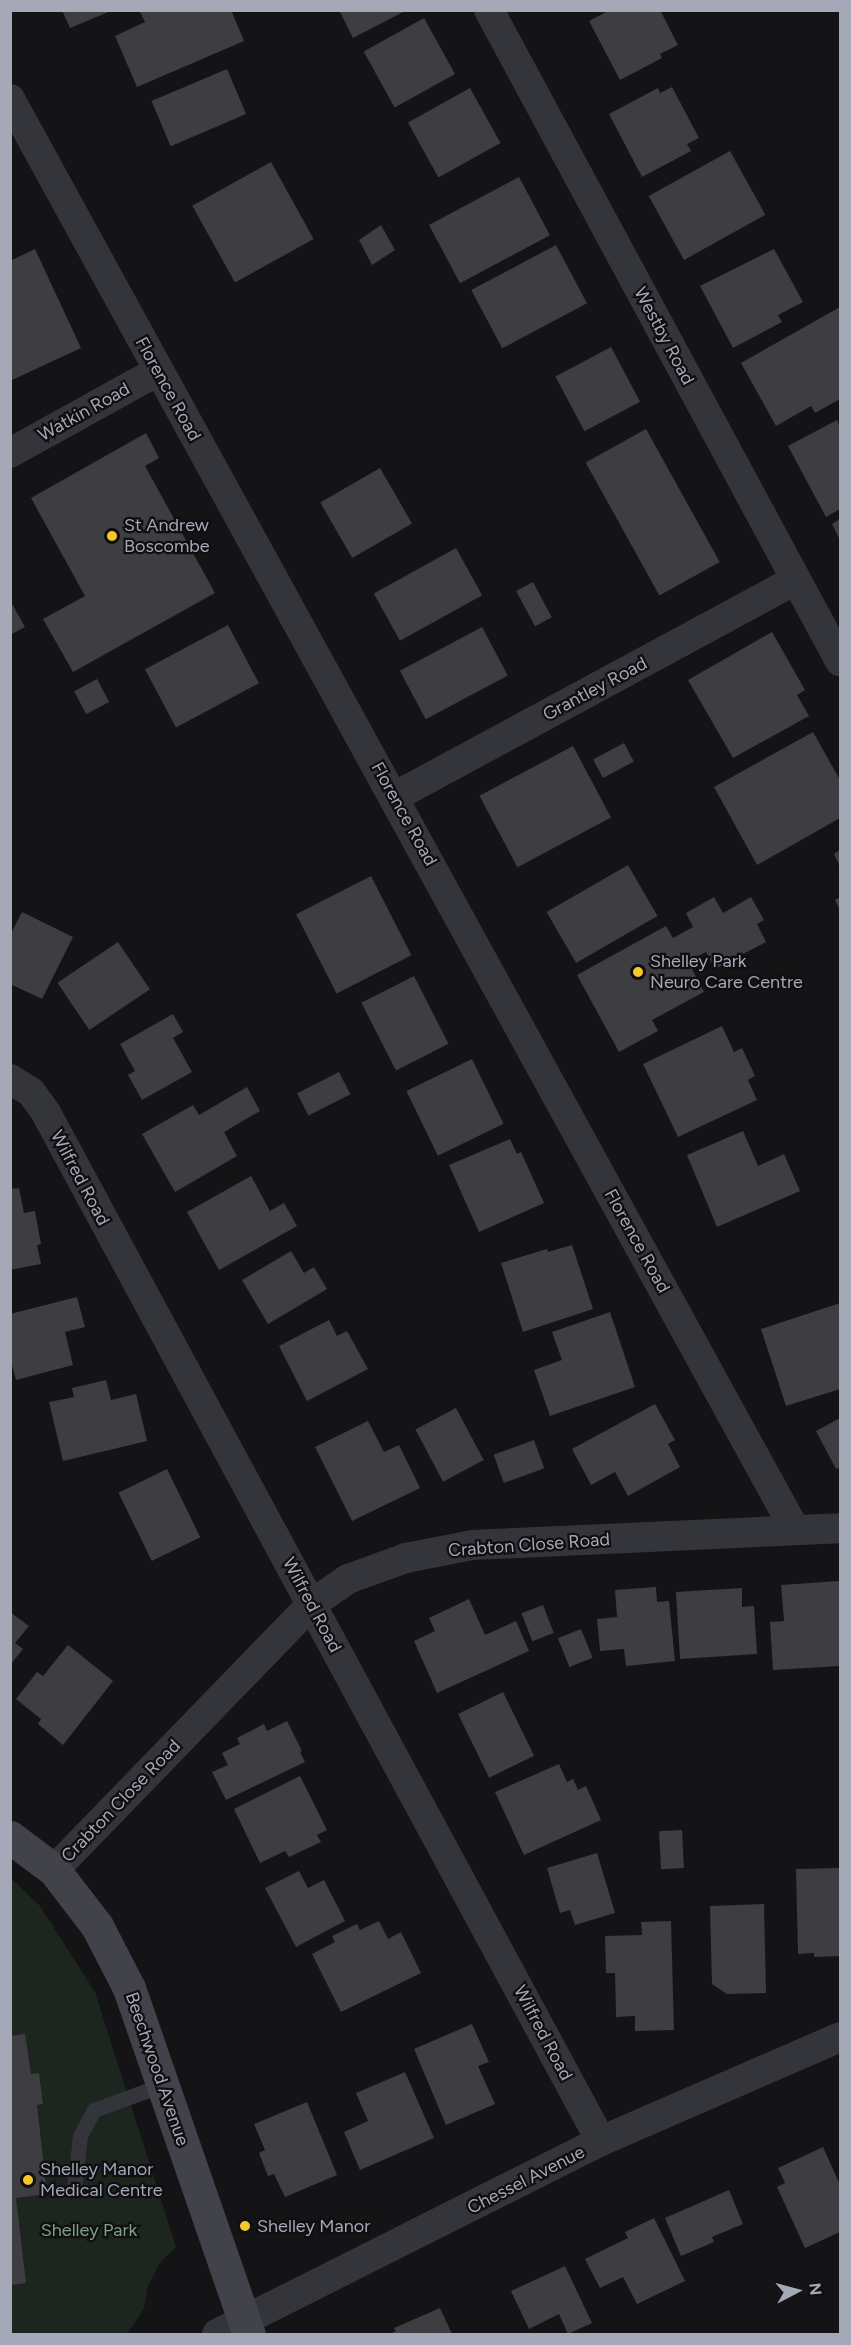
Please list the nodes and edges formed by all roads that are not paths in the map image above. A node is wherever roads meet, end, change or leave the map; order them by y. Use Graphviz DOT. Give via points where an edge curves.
graph roads {
  1 [pos="489,10"];
  2 [pos="10,99"];
  3 [pos="158,371"];
  4 [pos="10,453"];
  5 [pos="795,580"];
  6 [pos="840,661"];
  7 [pos="394,797"];
  8 [pos="10,1079"];
  9 [pos="840,1528"];
  10 [pos="795,1530"];
  11 [pos="312,1604"];
  12 [pos="10,1837"];
  13 [pos="54,1870"];
  14 [pos="840,2037"];
  15 [pos="162,2085"];
  16 [pos="602,2141"];
  17 [pos="74,2190"];
  18 [pos="236,2330"];
  1 -- 5 [label="street, Westby Road"];
  2 -- 3 [label="street, Florence Road"];
  3 -- 4 [label="street, Watkin Road"];
  3 -- 7 [label="street, Florence Road"];
  5 -- 6 [label="street, Westby Road"];
  5 -- 7 [label="street, Grantley Road"];
  7 -- 10 [label="street, Florence Road"];
  8 -- 11 [label="street, Wilfred Road" via="31,1092 46,1113"];
  9 -- 10 [label="street, Crabton Close Road"];
  10 -- 11 [label="street, Crabton Close Road" via="472,1545 396,1561 348,1579"];
  11 -- 13 [label="street, Crabton Close Road"];
  11 -- 16 [label="street, Wilfred Road"];
  12 -- 13 [label="street, Beechwood Avenue"];
  13 -- 15 [label="street, Beechwood Avenue" via="97,1926 129,1988"];
  14 -- 16 [label="street, Chessel Avenue"];
  15 -- 17 [label="lane" via="94,2110 80,2136"];
  15 -- 18 [label="street, Beechwood Avenue"];
  16 -- 18 [label="street, Chessel Avenue"];
}
